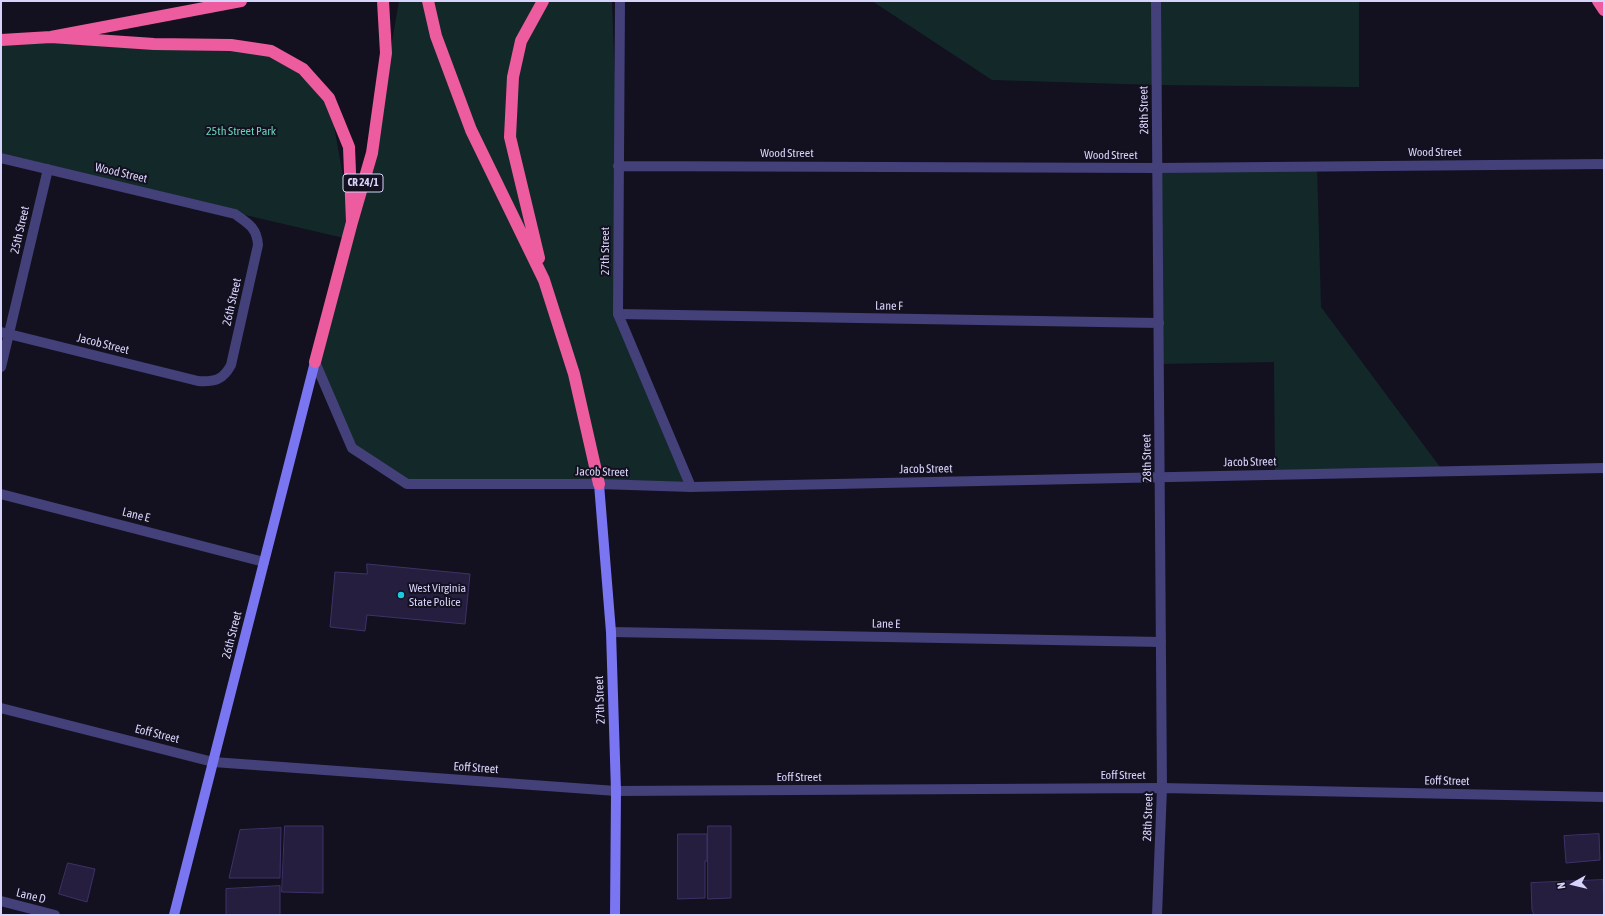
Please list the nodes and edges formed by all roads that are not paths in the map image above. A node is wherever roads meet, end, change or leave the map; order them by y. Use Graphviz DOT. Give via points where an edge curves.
graph roads {
  1 [pos="241,1"];
  2 [pos="383,1"];
  3 [pos="428,1"];
  4 [pos="543,1"];
  5 [pos="620,1"];
  6 [pos="1156,1"];
  7 [pos="1598,1"];
  8 [pos="1602,1"];
  9 [pos="1604,8"];
  10 [pos="51,37"];
  11 [pos="1,40"];
  12 [pos="1,158"];
  13 [pos="1604,164"];
  14 [pos="618,166"];
  15 [pos="1158,168"];
  16 [pos="48,169"];
  17 [pos="235,214"];
  18 [pos="352,222"];
  19 [pos="544,280"];
  20 [pos="618,314"];
  21 [pos="1159,323"];
  22 [pos="5,333"];
  23 [pos="315,362"];
  24 [pos="1,367"];
  25 [pos="198,381"];
  26 [pos="1604,468"];
  27 [pos="1160,477"];
  28 [pos="599,484"];
  29 [pos="691,487"];
  30 [pos="1,494"];
  31 [pos="264,562"];
  32 [pos="611,632"];
  33 [pos="1161,642"];
  34 [pos="1,708"];
  35 [pos="213,762"];
  36 [pos="1162,788"];
  37 [pos="616,791"];
  38 [pos="1604,797"];
  39 [pos="1,901"];
  40 [pos="54,915"];
  41 [pos="174,915"];
  42 [pos="615,915"];
  43 [pos="1157,915"];
  1 -- 10 [label="highway"];
  2 -- 18 [label="highway, CR 24/1" via="386,53 372,153"];
  3 -- 19 [label="highway" via="436,36 471,130"];
  4 -- 19 [label="highway" via="521,41 513,77 510,137"];
  5 -- 14 [label="street, 27th Street"];
  6 -- 15 [label="street, 28th Street"];
  7 -- 9 [label="highway"];
  8 -- 9 [label="highway"];
  10 -- 11 [label="highway"];
  10 -- 18 [label="highway" via="154,44 231,45 271,51 303,69 328,98 349,147"];
  12 -- 16 [label="street, Wood Street"];
  13 -- 15 [label="street, Wood Street"];
  14 -- 15 [label="street, Wood Street"];
  14 -- 20 [label="street, 27th Street"];
  15 -- 21 [label="street, 28th Street"];
  16 -- 17 [label="street, Wood Street"];
  16 -- 22 [label="street, 25th Street"];
  17 -- 25 [label="street, 26th Street" via="252,226 258,245 231,365 226,375 217,380"];
  18 -- 23 [label="highway, CR 24/1"];
  19 -- 28 [label="highway" via="574,374"];
  20 -- 21 [label="street, Lane F"];
  20 -- 29 [label="street, 27th Street"];
  21 -- 27 [label="street, 28th Street"];
  22 -- 24 [label="street, 25th Street"];
  22 -- 25 [label="street, Jacob Street"];
  23 -- 28 [label="street, Jacob Street" via="352,448 407,484"];
  23 -- 31 [label="main road, 26th Street / CR 24/1"];
  26 -- 27 [label="street, Jacob Street"];
  27 -- 29 [label="street, Jacob Street"];
  27 -- 33 [label="street, 28th Street"];
  28 -- 29 [label="street, Jacob Street"];
  28 -- 32 [label="main road, 27th Street"];
  30 -- 31 [label="street, Lane E"];
  31 -- 35 [label="main road, 26th Street / CR 24/1"];
  32 -- 33 [label="street, Lane E"];
  32 -- 37 [label="main road, 27th Street"];
  33 -- 36 [label="street, 28th Street"];
  34 -- 35 [label="street, Eoff Street"];
  35 -- 37 [label="street, Eoff Street"];
  35 -- 41 [label="main road, 26th Street"];
  36 -- 37 [label="street, Eoff Street"];
  36 -- 38 [label="street, Eoff Street"];
  36 -- 43 [label="street, 28th Street"];
  37 -- 42 [label="main road, 27th Street"];
  39 -- 40 [label="street, Lane D"];
}
